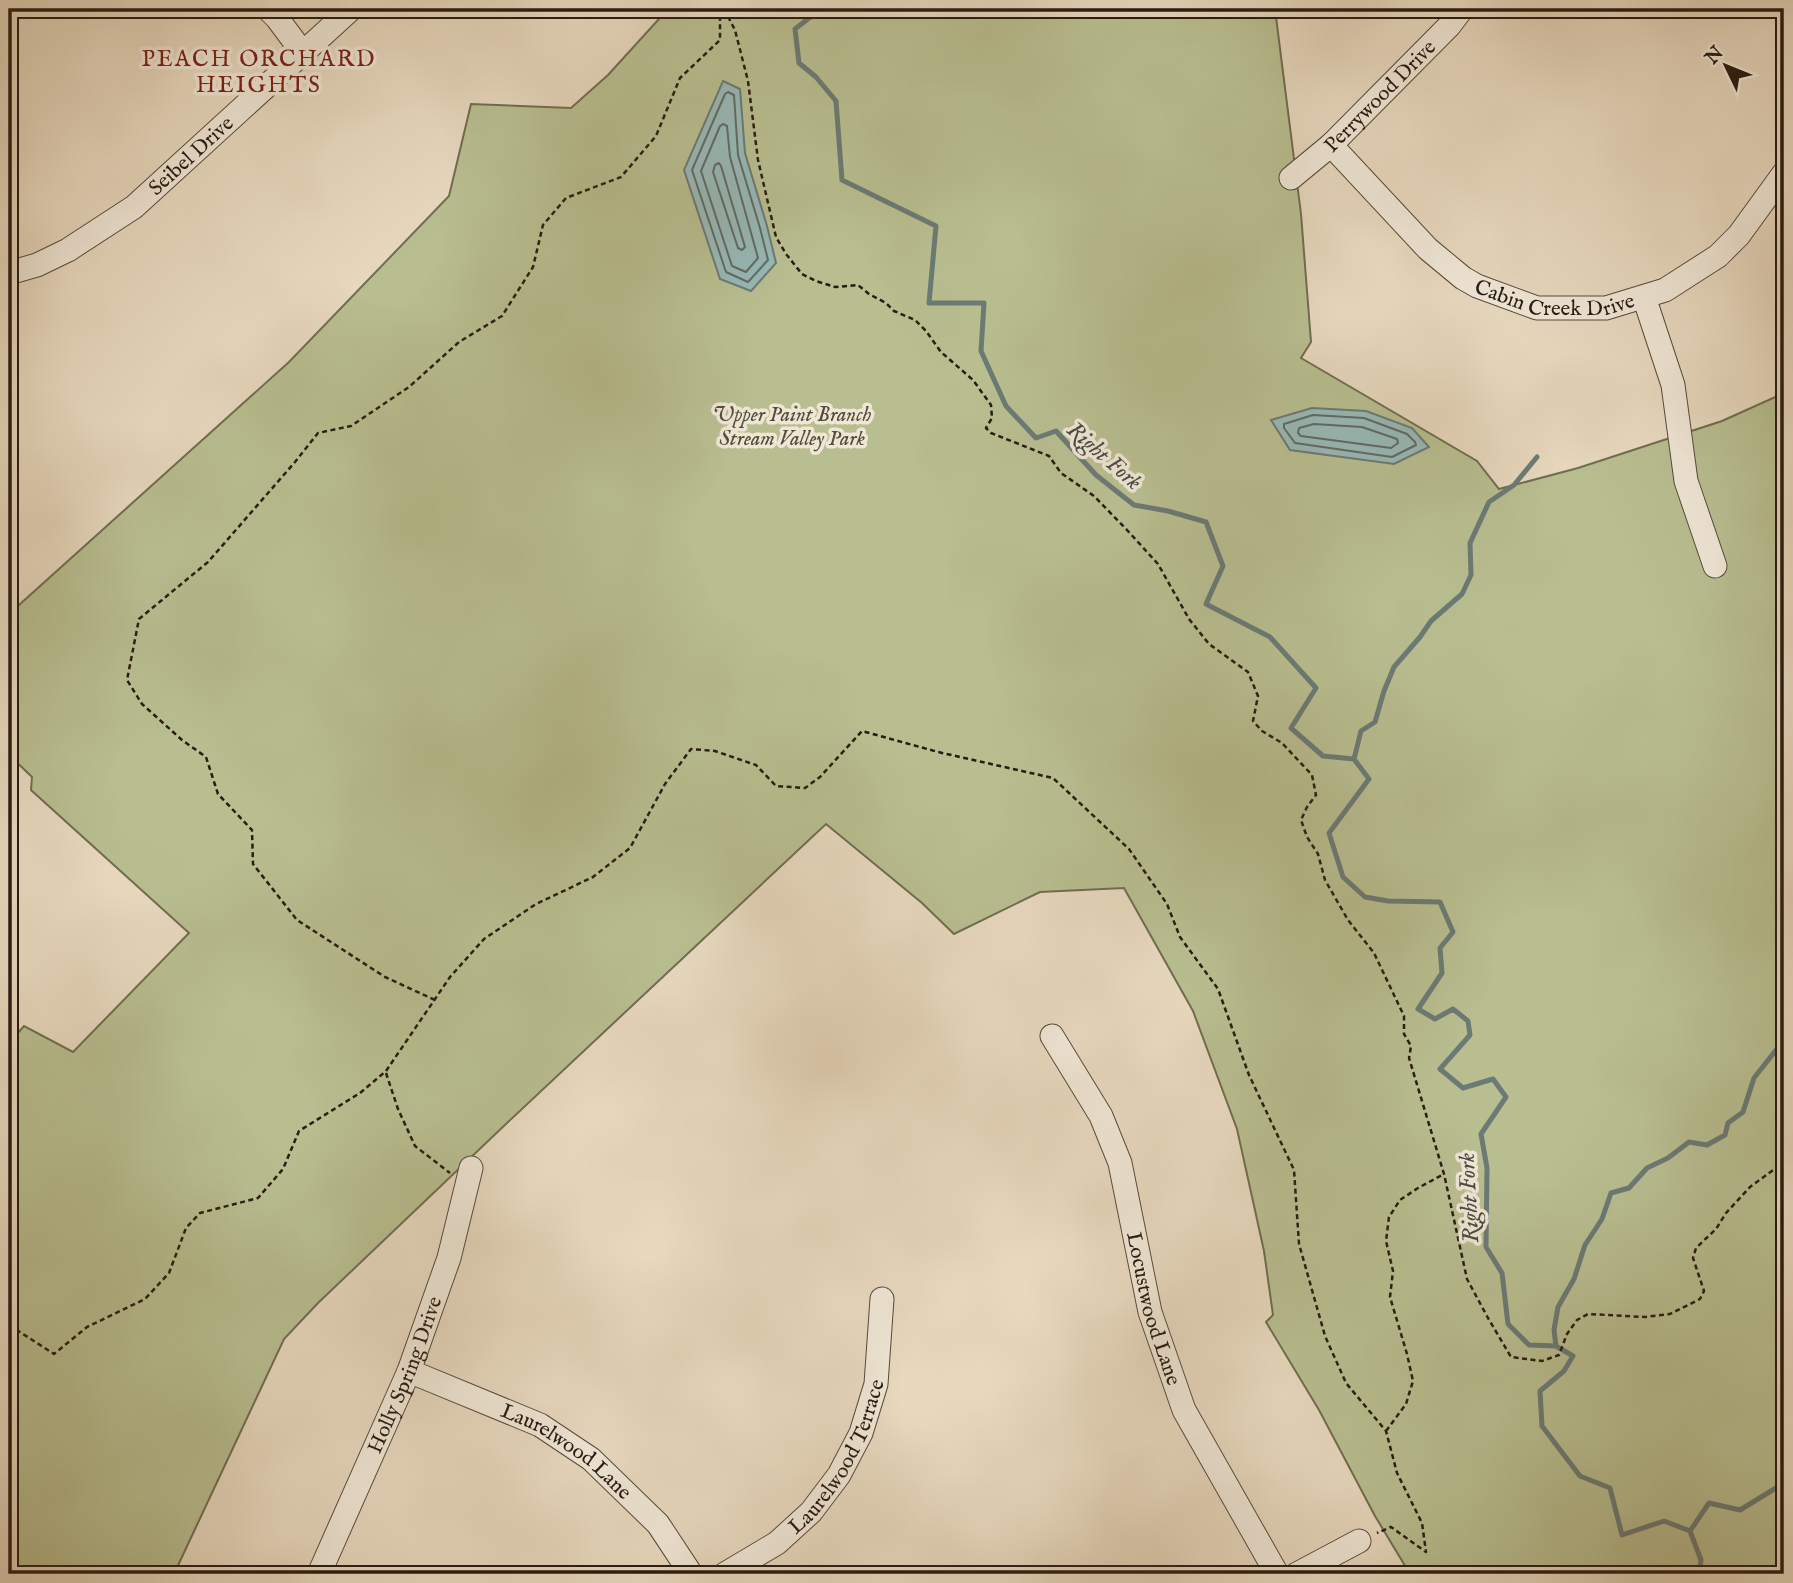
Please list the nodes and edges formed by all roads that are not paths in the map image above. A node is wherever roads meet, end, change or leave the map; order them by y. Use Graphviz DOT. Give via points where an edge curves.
graph roads {
  1 [pos="268,9"];
  2 [pos="351,9"];
  3 [pos="1462,9"];
  4 [pos="303,53"];
  5 [pos="1331,145"];
  6 [pos="1784,173"];
  7 [pos="1291,178"];
  8 [pos="9,273"];
  9 [pos="1644,297"];
  10 [pos="1715,566"];
  11 [pos="1052,1036"];
  12 [pos="462,1172"];
  13 [pos="882,1299"];
  14 [pos="409,1371"];
  15 [pos="1359,1541"];
  16 [pos="319,1574"];
  17 [pos="691,1574"];
  18 [pos="725,1574"];
  19 [pos="1277,1574"];
  20 [pos="1297,1574"];
  1 -- 4 [label="street"];
  2 -- 4 [label="street, Seibel Drive"];
  3 -- 5 [label="street, Perrywood Drive"];
  4 -- 8 [label="street, Seibel Drive" via="134,207 68,250"];
  5 -- 7 [label="street, Perrywood Drive"];
  5 -- 9 [label="street, Cabin Creek Drive" via="1428,249 1476,286 1537,308 1606,308"];
  6 -- 9 [label="street, Cabin Creek Drive" via="1718,256 1665,290"];
  9 -- 10 [label="street" via="1673,385 1686,481"];
  11 -- 19 [label="street, Locustwood Lane" via="1101,1116 1120,1163 1150,1312 1184,1410"];
  12 -- 14 [label="street, Holly Spring Drive" via="449,1258"];
  13 -- 18 [label="street, Laurelwood Terrace" via="876,1384 861,1433 839,1475 811,1512 776,1544"];
  14 -- 16 [label="street, Holly Spring Drive"];
  14 -- 17 [label="street, Laurelwood Lane" via="540,1425 591,1459 658,1524"];
  15 -- 20 [label="street"];
}
